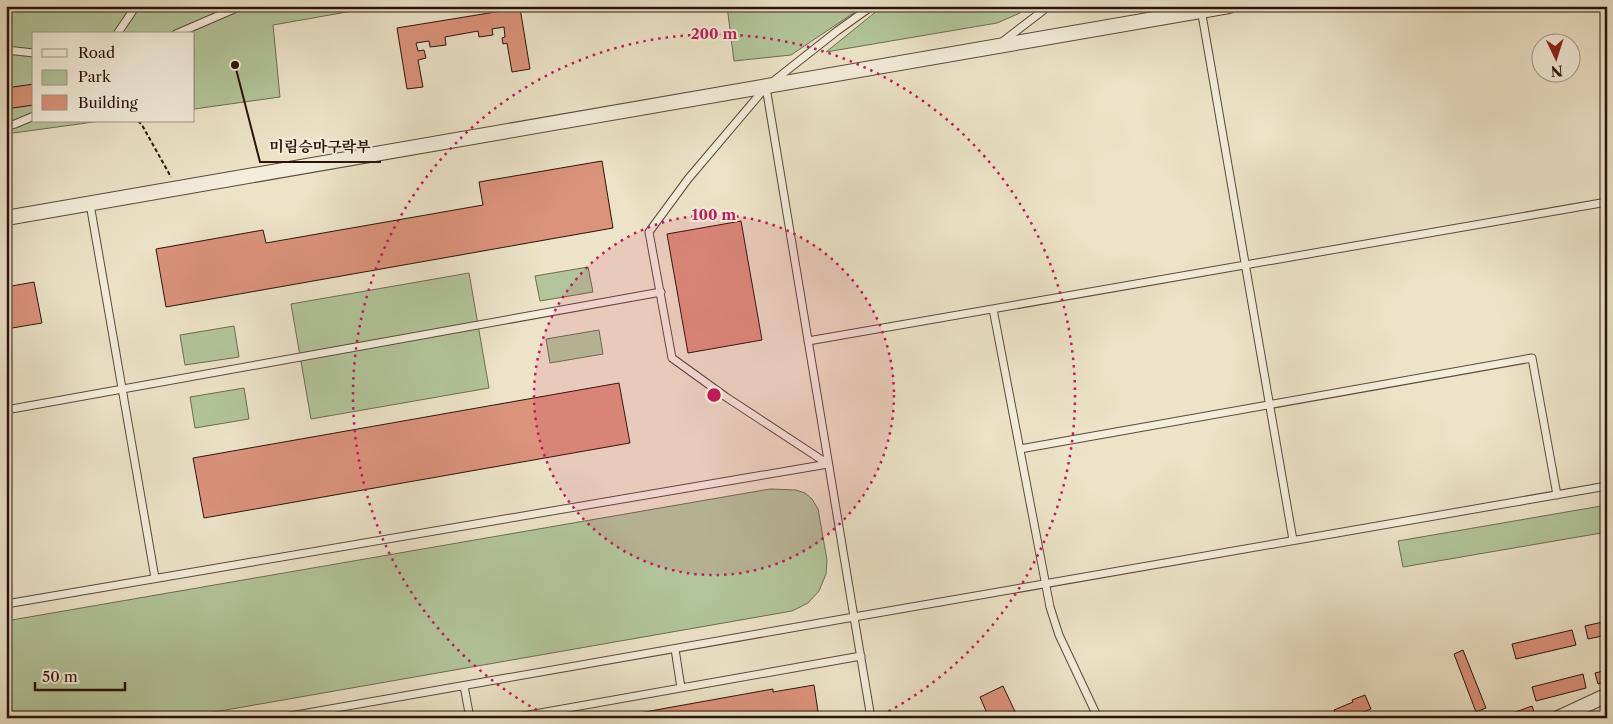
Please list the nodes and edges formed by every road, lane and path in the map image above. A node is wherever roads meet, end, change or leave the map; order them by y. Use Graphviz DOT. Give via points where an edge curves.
graph roads {
  1 [pos="136,6"];
  2 [pos="241,6"];
  3 [pos="872,6"];
  4 [pos="1049,6"];
  5 [pos="1228,6"];
  6 [pos="1201,9"];
  7 [pos="118,32"];
  8 [pos="181,32"];
  9 [pos="997,47"];
  10 [pos="6,50"];
  11 [pos="32,54"];
  12 [pos="766,87"];
  13 [pos="32,117"];
  14 [pos="139,122"];
  15 [pos="6,126"];
  16 [pos="177,189"];
  17 [pos="1607,202"];
  18 [pos="90,204"];
  19 [pos="6,218"];
  20 [pos="1244,264"];
  21 [pos="661,292"];
  22 [pos="993,309"];
  23 [pos="808,341"];
  24 [pos="122,390"];
  25 [pos="1269,404"];
  26 [pos="6,410"];
  27 [pos="1020,448"];
  28 [pos="828,464"];
  29 [pos="1607,486"];
  30 [pos="1557,495"];
  31 [pos="1293,540"];
  32 [pos="155,578"];
  33 [pos="1046,585"];
  34 [pos="6,604"];
  35 [pos="854,617"];
  36 [pos="675,648"];
  37 [pos="861,656"];
  38 [pos="464,686"];
  39 [pos="681,688"];
  40 [pos="1607,697"];
  41 [pos="1583,712"];
  42 [pos="279,718"];
  43 [pos="470,718"];
  44 [pos="512,718"];
  45 [pos="872,718"];
  46 [pos="1098,718"];
  47 [pos="1558,718"];
  1 -- 7 [label="lane"];
  2 -- 8 [label="lane"];
  3 -- 12 [label="lane"];
  4 -- 9 [label="lane"];
  5 -- 6 [label="street"];
  6 -- 9 [label="street"];
  6 -- 20 [label="lane"];
  9 -- 12 [label="street"];
  10 -- 11 [label="lane"];
  12 -- 16 [label="street"];
  12 -- 21 [label="lane" via="688,179 650,232"];
  12 -- 23 [label="lane"];
  13 -- 15 [label="lane"];
  14 -- 16 [label="path"];
  16 -- 18 [label="street"];
  17 -- 20 [label="lane"];
  18 -- 19 [label="street"];
  18 -- 24 [label="lane"];
  20 -- 22 [label="lane"];
  20 -- 25 [label="lane"];
  21 -- 24 [label="lane"];
  21 -- 28 [label="lane" via="672,358"];
  22 -- 23 [label="lane"];
  22 -- 27 [label="lane"];
  23 -- 28 [label="lane"];
  24 -- 26 [label="lane"];
  24 -- 32 [label="lane"];
  25 -- 27 [label="lane"];
  25 -- 30 [label="lane" via="1532,358"];
  25 -- 31 [label="lane"];
  27 -- 33 [label="lane"];
  28 -- 32 [label="lane"];
  28 -- 35 [label="lane"];
  29 -- 30 [label="lane"];
  30 -- 31 [label="lane"];
  31 -- 33 [label="lane"];
  32 -- 34 [label="lane"];
  33 -- 35 [label="lane"];
  33 -- 46 [label="lane" via="1059,636"];
  35 -- 36 [label="lane"];
  35 -- 37 [label="lane"];
  36 -- 38 [label="lane"];
  36 -- 39 [label="lane"];
  37 -- 39 [label="lane"];
  37 -- 45 [label="lane"];
  38 -- 42 [label="lane"];
  38 -- 43 [label="lane"];
  39 -- 44 [label="lane"];
  40 -- 41 [label="street"];
  41 -- 47 [label="street"];
}
